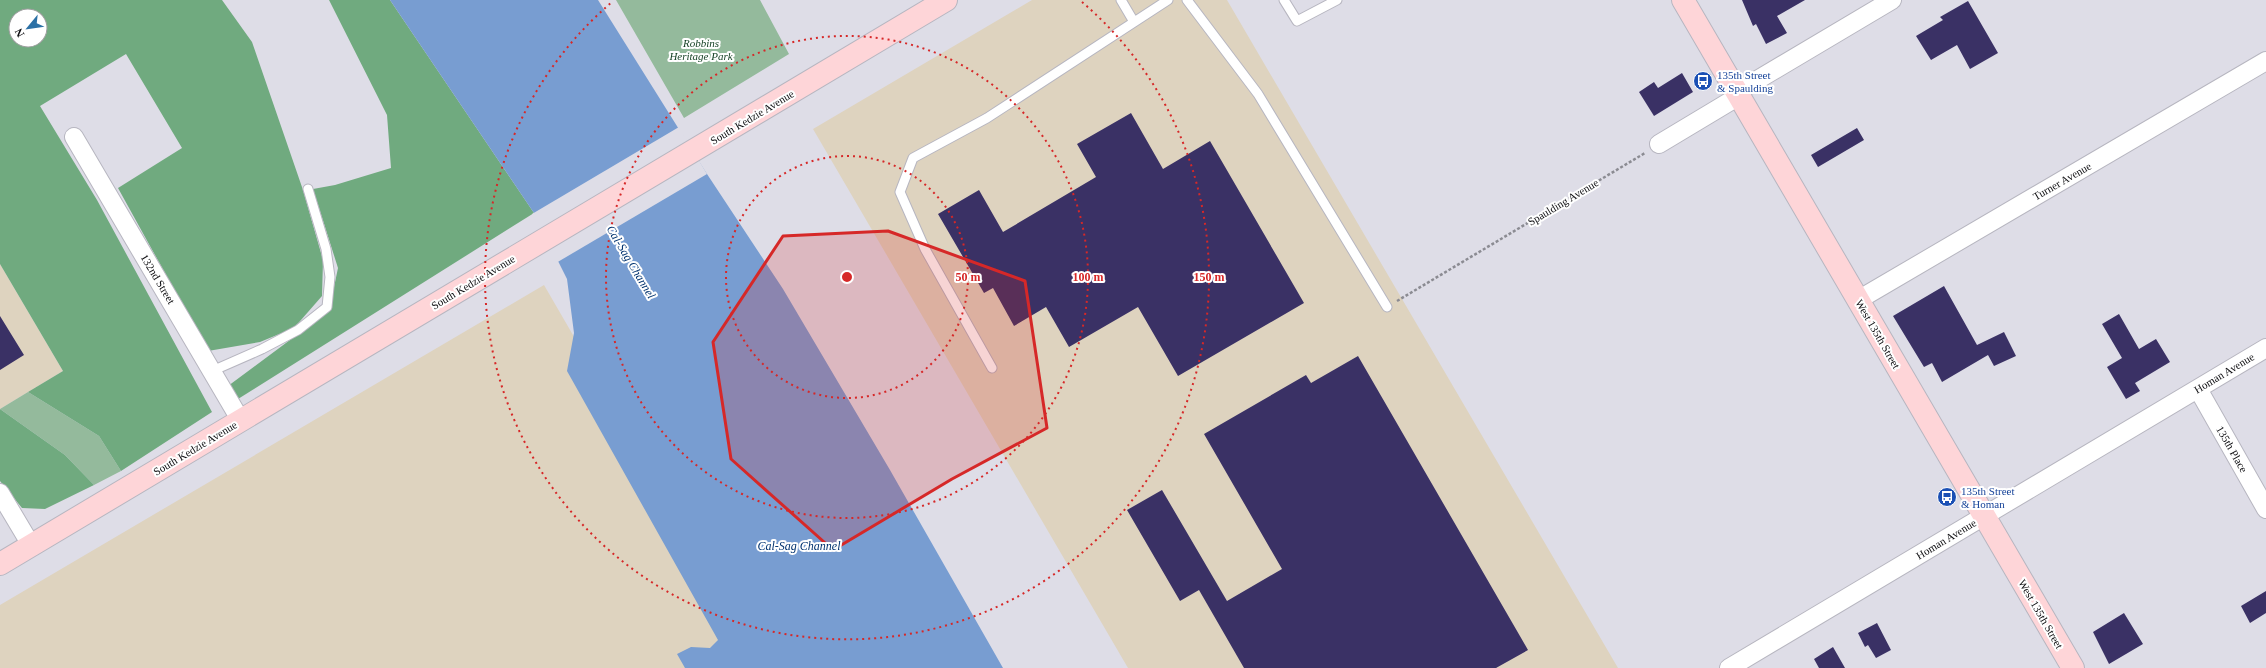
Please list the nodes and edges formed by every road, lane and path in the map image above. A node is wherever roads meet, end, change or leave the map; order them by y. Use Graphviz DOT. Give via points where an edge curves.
graph roads {
  1 [pos="946,0"];
  2 [pos="1120,0"];
  3 [pos="1168,0"];
  4 [pos="1187,0"];
  5 [pos="1284,0"];
  6 [pos="1337,0"];
  7 [pos="1683,0"];
  8 [pos="1892,0"];
  9 [pos="1134,22"];
  10 [pos="2266,61"];
  11 [pos="1738,94"];
  12 [pos="74,137"];
  13 [pos="1659,144"];
  14 [pos="308,189"];
  15 [pos="1858,300"];
  16 [pos="1387,307"];
  17 [pos="2266,348"];
  18 [pos="992,368"];
  19 [pos="212,371"];
  20 [pos="2198,389"];
  21 [pos="241,421"];
  22 [pos="0,493"];
  23 [pos="2266,509"];
  24 [pos="1984,516"];
  25 [pos="31,546"];
  26 [pos="0,564"];
  27 [pos="1729,668"];
  28 [pos="2073,668"];
  1 -- 21 [label="main road, South Kedzie Avenue"];
  2 -- 9 [label="lane"];
  3 -- 9 [label="lane"];
  4 -- 16 [label="lane" via="1258,94"];
  5 -- 6 [label="lane" via="1297,21"];
  7 -- 11 [label="main road, West 135th Street"];
  8 -- 11 [label="street"];
  9 -- 18 [label="lane" via="987,118 913,158 900,192 925,249"];
  10 -- 15 [label="street, Turner Avenue"];
  11 -- 13 [label="street"];
  11 -- 15 [label="main road, West 135th Street"];
  12 -- 19 [label="street, 132nd Street"];
  13 -- 16 [label="path, Spaulding Avenue"];
  14 -- 19 [label="lane" via="326,249 330,277 327,307 298,330"];
  15 -- 24 [label="main road, West 135th Street"];
  17 -- 20 [label="street, Homan Avenue"];
  19 -- 21 [label="street, 132nd Street"];
  20 -- 23 [label="street, 135th Place"];
  20 -- 24 [label="street, Homan Avenue"];
  21 -- 25 [label="main road, South Kedzie Avenue"];
  22 -- 25 [label="street"];
  24 -- 27 [label="street, Homan Avenue"];
  24 -- 28 [label="main road, West 135th Street"];
  25 -- 26 [label="main road, South Kedzie Avenue"];
}
